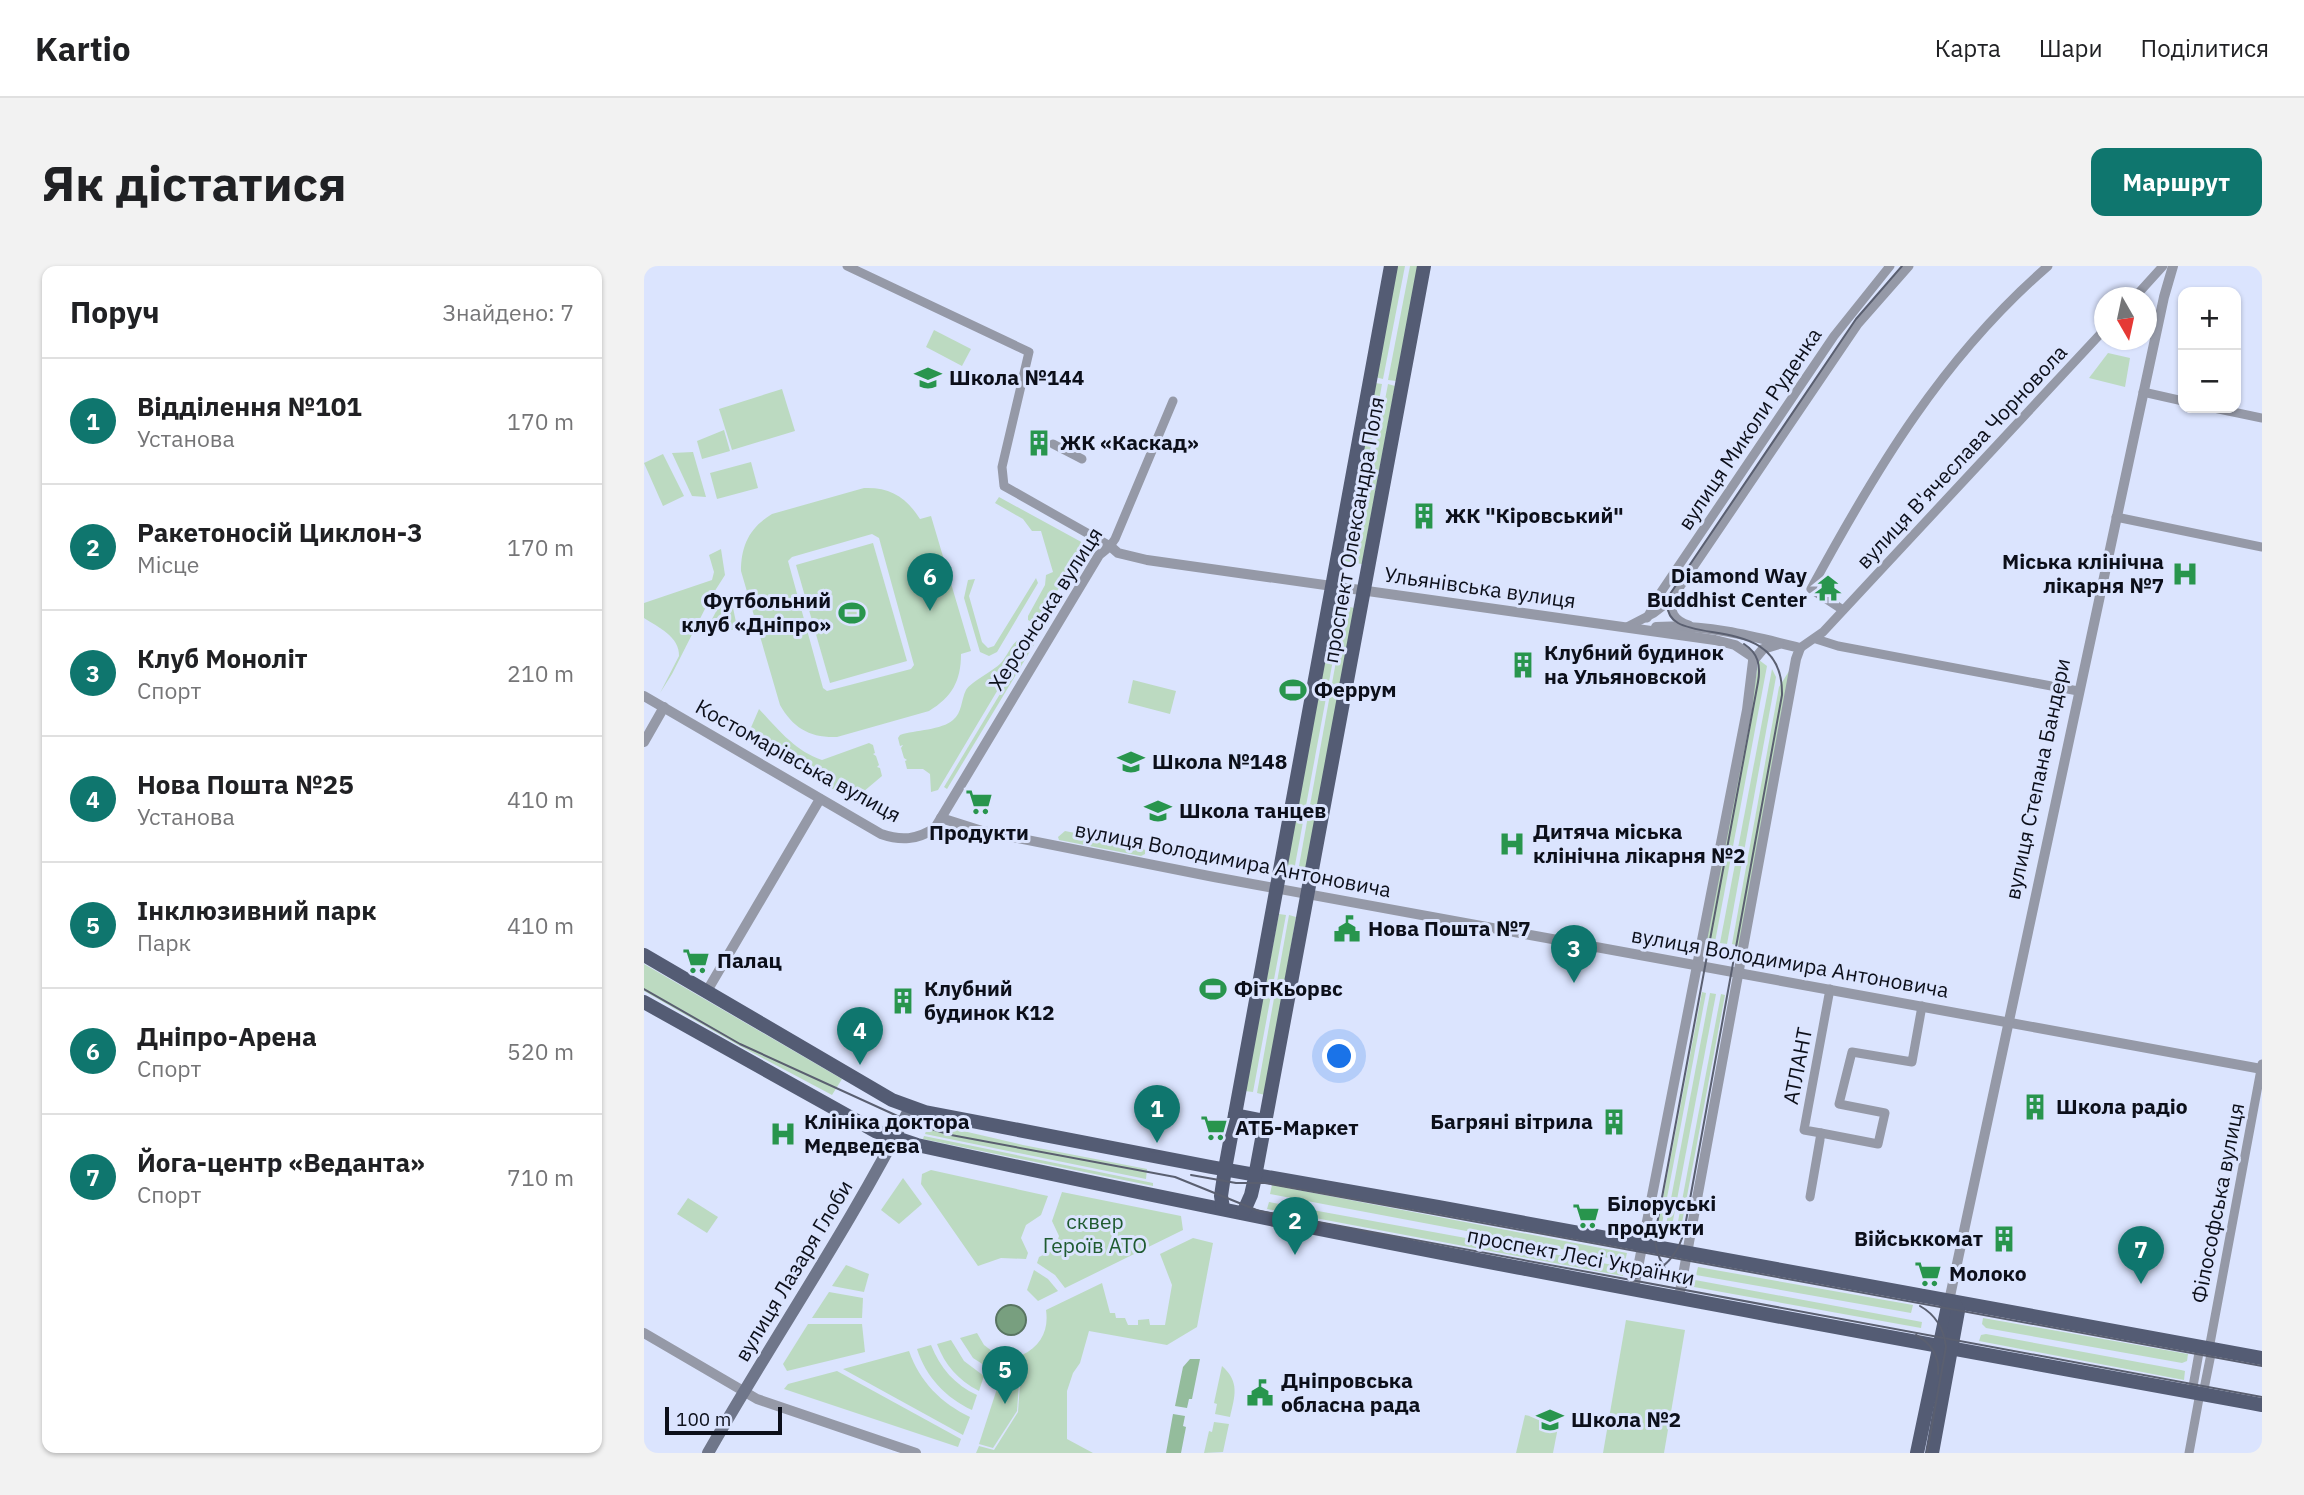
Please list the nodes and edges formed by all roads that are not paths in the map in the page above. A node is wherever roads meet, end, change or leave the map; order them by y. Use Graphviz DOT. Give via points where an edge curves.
graph roads {
  1 [pos="847,266"];
  2 [pos="1391,266"];
  3 [pos="1424,266"];
  4 [pos="1890,266"];
  5 [pos="1909,266"];
  6 [pos="2048,266"];
  7 [pos="2163,266"];
  8 [pos="2173,266"];
  9 [pos="2144,287"];
  10 [pos="2094,341"];
  11 [pos="2143,393"];
  12 [pos="2178,400"];
  13 [pos="1173,401"];
  14 [pos="2238,413"];
  15 [pos="2262,418"];
  16 [pos="1053,444"];
  17 [pos="1082,459"];
  18 [pos="2116,517"];
  19 [pos="1110,547"];
  20 [pos="2262,547"];
  21 [pos="1332,586"];
  22 [pos="1365,591"];
  23 [pos="1671,600"];
  24 [pos="1843,610"];
  25 [pos="1647,618"];
  26 [pos="1627,627"];
  27 [pos="1694,627"];
  28 [pos="1641,629"];
  29 [pos="1816,639"];
  30 [pos="1782,644"];
  31 [pos="1800,648"];
  32 [pos="1753,659"];
  33 [pos="2078,691"];
  34 [pos="644,696"];
  35 [pos="664,707"];
  36 [pos="644,742"];
  37 [pos="820,799"];
  38 [pos="938,823"];
  39 [pos="1276,888"];
  40 [pos="1307,894"];
  41 [pos="644,955"];
  42 [pos="1697,965"];
  43 [pos="1740,973"];
  44 [pos="1830,989"];
  45 [pos="706,991"];
  46 [pos="644,1002"];
  47 [pos="1922,1006"];
  48 [pos="2009,1022"];
  49 [pos="2262,1067"];
  50 [pos="910,1108"];
  51 [pos="1235,1115"];
  52 [pos="1265,1121"];
  53 [pos="1821,1137"];
  54 [pos="895,1139"];
  55 [pos="1225,1169"];
  56 [pos="1256,1174"];
  57 [pos="1223,1208"];
  58 [pos="1243,1213"];
  59 [pos="1643,1244"];
  60 [pos="1687,1252"];
  61 [pos="1634,1288"];
  62 [pos="1679,1297"];
  63 [pos="1949,1301"];
  64 [pos="644,1333"];
  65 [pos="1908,1340"];
  66 [pos="1945,1347"];
  67 [pos="2207,1348"];
  68 [pos="1975,1352"];
  69 [pos="2262,1359"];
  70 [pos="1941,1368"];
  71 [pos="743,1391"];
  72 [pos="2198,1393"];
  73 [pos="2262,1405"];
  74 [pos="708,1453"];
  75 [pos="916,1453"];
  76 [pos="1917,1453"];
  77 [pos="1932,1453"];
  78 [pos="2189,1453"];
  1 -- 19 [label="street" via="1029,352 1002,467 1004,486"];
  2 -- 21 [label="main road, проспект Олександра Поля"];
  3 -- 22 [label="main road, проспект Олександра Поля"];
  4 -- 25 [label="street, вулиця Миколи Руденка" via="1840,327"];
  5 -- 23 [label="street, вулиця Миколи Руденка" via="1858,324"];
  6 -- 24 [label="street" via="2014,296 1945,373 1861,496 1811,589"];
  7 -- 9 [label="street"];
  8 -- 11 [label="street, вулиця Степана Бандери"];
  10 -- 24 [label="street, вулиця В'ячеслава Чорновола"];
  11 -- 12 [label="street"];
  11 -- 18 [label="street, вулиця Степана Бандери"];
  13 -- 19 [label="street, Херсонська вулиця"];
  14 -- 15 [label="street"];
  16 -- 17 [label="street"];
  18 -- 20 [label="street"];
  18 -- 33 [label="street, вулиця Степана Бандери"];
  19 -- 21 [label="street, Ульянівська вулиця" via="1130,557"];
  19 -- 38 [label="street, Херсонська вулиця" via="1098,555"];
  21 -- 22 [label="street, Ульянівська вулиця"];
  21 -- 39 [label="main road, проспект Олександра Поля"];
  22 -- 26 [label="street, Ульянівська вулиця"];
  22 -- 40 [label="main road, проспект Олександра Поля"];
  23 -- 25 [label="street, вулиця Миколи Руденка"];
  23 -- 27 [label="street" via="1676,619"];
  24 -- 29 [label="street, вулиця В'ячеслава Чорновола"];
  25 -- 26 [label="street, вулиця Миколи Руденка"];
  26 -- 28 [label="street, Ульянівська вулиця"];
  27 -- 28 [label="street, Ульянівська вулиця"];
  27 -- 30 [label="street, Ульянівська вулиця"];
  28 -- 32 [label="street, Ульянівська вулиця" via="1729,643"];
  29 -- 31 [label="street, вулиця В'ячеслава Чорновола"];
  29 -- 33 [label="street"];
  30 -- 31 [label="street, Ульянівська вулиця"];
  30 -- 32 [label="street" via="1763,649"];
  31 -- 43 [label="street"];
  32 -- 42 [label="street"];
  33 -- 48 [label="street, вулиця Степана Бандери"];
  34 -- 35 [label="street, Костомарівська вулиця"];
  35 -- 36 [label="street"];
  35 -- 37 [label="street, Костомарівська вулиця"];
  37 -- 38 [label="street, Костомарівська вулиця" via="893,838 916,838"];
  37 -- 45 [label="street"];
  38 -- 39 [label="street, вулиця Володимира Антоновича"];
  39 -- 40 [label="street, вулиця Володимира Антоновича"];
  39 -- 51 [label="main road, проспект Олександра Поля"];
  40 -- 42 [label="street, вулиця Володимира Антоновича"];
  40 -- 52 [label="main road, проспект Олександра Поля"];
  41 -- 45 [label="main road, проспект Лесі Українки"];
  42 -- 43 [label="street, вулиця Володимира Антоновича"];
  42 -- 59 [label="street"];
  43 -- 44 [label="street, вулиця Володимира Антоновича"];
  43 -- 60 [label="street"];
  44 -- 47 [label="street, вулиця Володимира Антоновича"];
  44 -- 53 [label="street, АТЛАНТ" via="1804,1130"];
  45 -- 50 [label="main road, проспект Лесі Українки"];
  46 -- 54 [label="main road, проспект Лесі Українки"];
  47 -- 48 [label="street, вулиця Володимира Антоновича"];
  47 -- 53 [label="street" via="1912,1062 1852,1052 1839,1104 1885,1114 1878,1144"];
  48 -- 49 [label="street, вулиця Володимира Антоновича"];
  48 -- 63 [label="street, вулиця Степана Бандери"];
  49 -- 67 [label="street, Філософська вулиця"];
  50 -- 54 [label="main road, вулиця Лазаря Глоби"];
  50 -- 55 [label="main road, проспект Лесі Українки"];
  51 -- 52 [label="main road"];
  51 -- 55 [label="main road, проспект Олександра Поля"];
  52 -- 56 [label="main road, проспект Олександра Поля"];
  53 -- 53 [label="street" via="1812,1184 1810,1197"];
  54 -- 57 [label="main road, проспект Лесі Українки"];
  54 -- 71 [label="main road, вулиця Лазаря Глоби"];
  55 -- 56 [label="main road, проспект Лесі Українки"];
  55 -- 57 [label="main road, проспект Олександра Поля"];
  56 -- 58 [label="main road, проспект Олександра Поля"];
  56 -- 59 [label="main road, проспект Лесі Українки"];
  57 -- 58 [label="main road, проспект Лесі Українки"];
  58 -- 61 [label="main road, проспект Лесі Українки"];
  59 -- 60 [label="main road, проспект Лесі Українки"];
  59 -- 61 [label="street"];
  60 -- 62 [label="street"];
  60 -- 63 [label="main road, проспект Лесі Українки"];
  61 -- 62 [label="main road, проспект Лесі Українки"];
  62 -- 65 [label="main road, проспект Лесі Українки"];
  63 -- 66 [label="main road, вулиця Степана Бандери"];
  63 -- 67 [label="main road, проспект Лесі Українки"];
  64 -- 71 [label="street"];
  65 -- 66 [label="main road, проспект Лесі Українки"];
  65 -- 70 [label="main road" via="1924,1347"];
  66 -- 68 [label="main road, проспект Лесі Українки"];
  66 -- 70 [label="main road, вулиця Степана Бандери"];
  67 -- 69 [label="main road, проспект Лесі Українки"];
  67 -- 72 [label="street, Філософська вулиця"];
  68 -- 70 [label="main road"];
  68 -- 72 [label="main road, проспект Лесі Українки"];
  70 -- 76 [label="main road, вулиця Степана Бандери"];
  70 -- 77 [label="main road, вулиця Степана Бандери"];
  71 -- 74 [label="main road, вулиця Лазаря Глоби"];
  71 -- 75 [label="street" via="813,1420"];
  72 -- 73 [label="main road, проспект Лесі Українки"];
  72 -- 78 [label="street, Філософська вулиця"];
}
